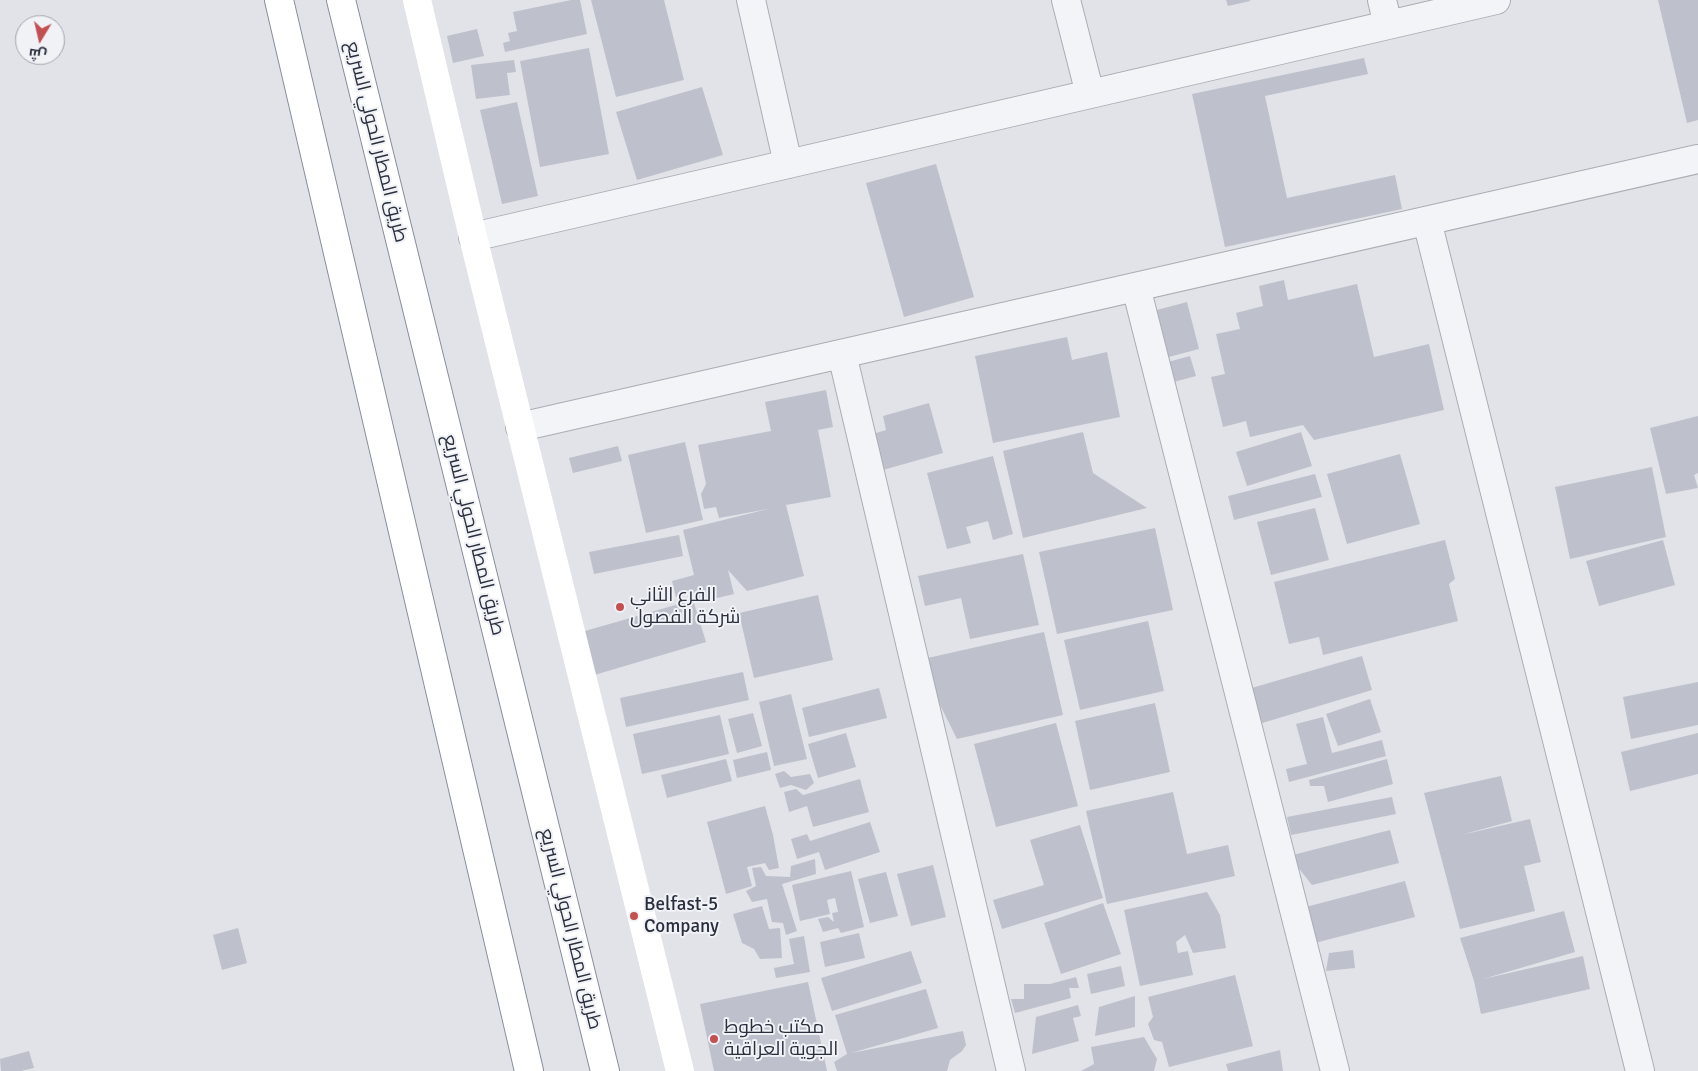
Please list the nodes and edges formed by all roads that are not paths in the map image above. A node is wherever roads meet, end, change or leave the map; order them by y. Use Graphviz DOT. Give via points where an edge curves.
graph roads {
  1 [pos="279,0"];
  2 [pos="341,0"];
  3 [pos="417,0"];
  4 [pos="751,0"];
  5 [pos="1066,0"];
  6 [pos="1496,0"];
  7 [pos="1385,12"];
  8 [pos="1090,94"];
  9 [pos="1698,159"];
  10 [pos="788,164"];
  11 [pos="1427,221"];
  12 [pos="473,238"];
  13 [pos="1136,287"];
  14 [pos="842,354"];
  15 [pos="520,428"];
  16 [pos="529,1071"];
  17 [pos="605,1071"];
  18 [pos="680,1071"];
  19 [pos="1011,1071"];
  20 [pos="1335,1071"];
  21 [pos="1640,1071"];
  1 -- 16 [label="main road"];
  2 -- 17 [label="main road, طريق المطار الحولي السريع"];
  3 -- 12 [label="main road"];
  4 -- 10 [label="street"];
  5 -- 8 [label="street"];
  6 -- 7 [label="street"];
  7 -- 8 [label="street"];
  8 -- 10 [label="street"];
  9 -- 11 [label="street"];
  10 -- 12 [label="street"];
  11 -- 13 [label="street"];
  11 -- 21 [label="street"];
  12 -- 15 [label="main road"];
  13 -- 14 [label="street"];
  13 -- 20 [label="street"];
  14 -- 15 [label="street"];
  14 -- 19 [label="street"];
  15 -- 18 [label="main road"];
}
